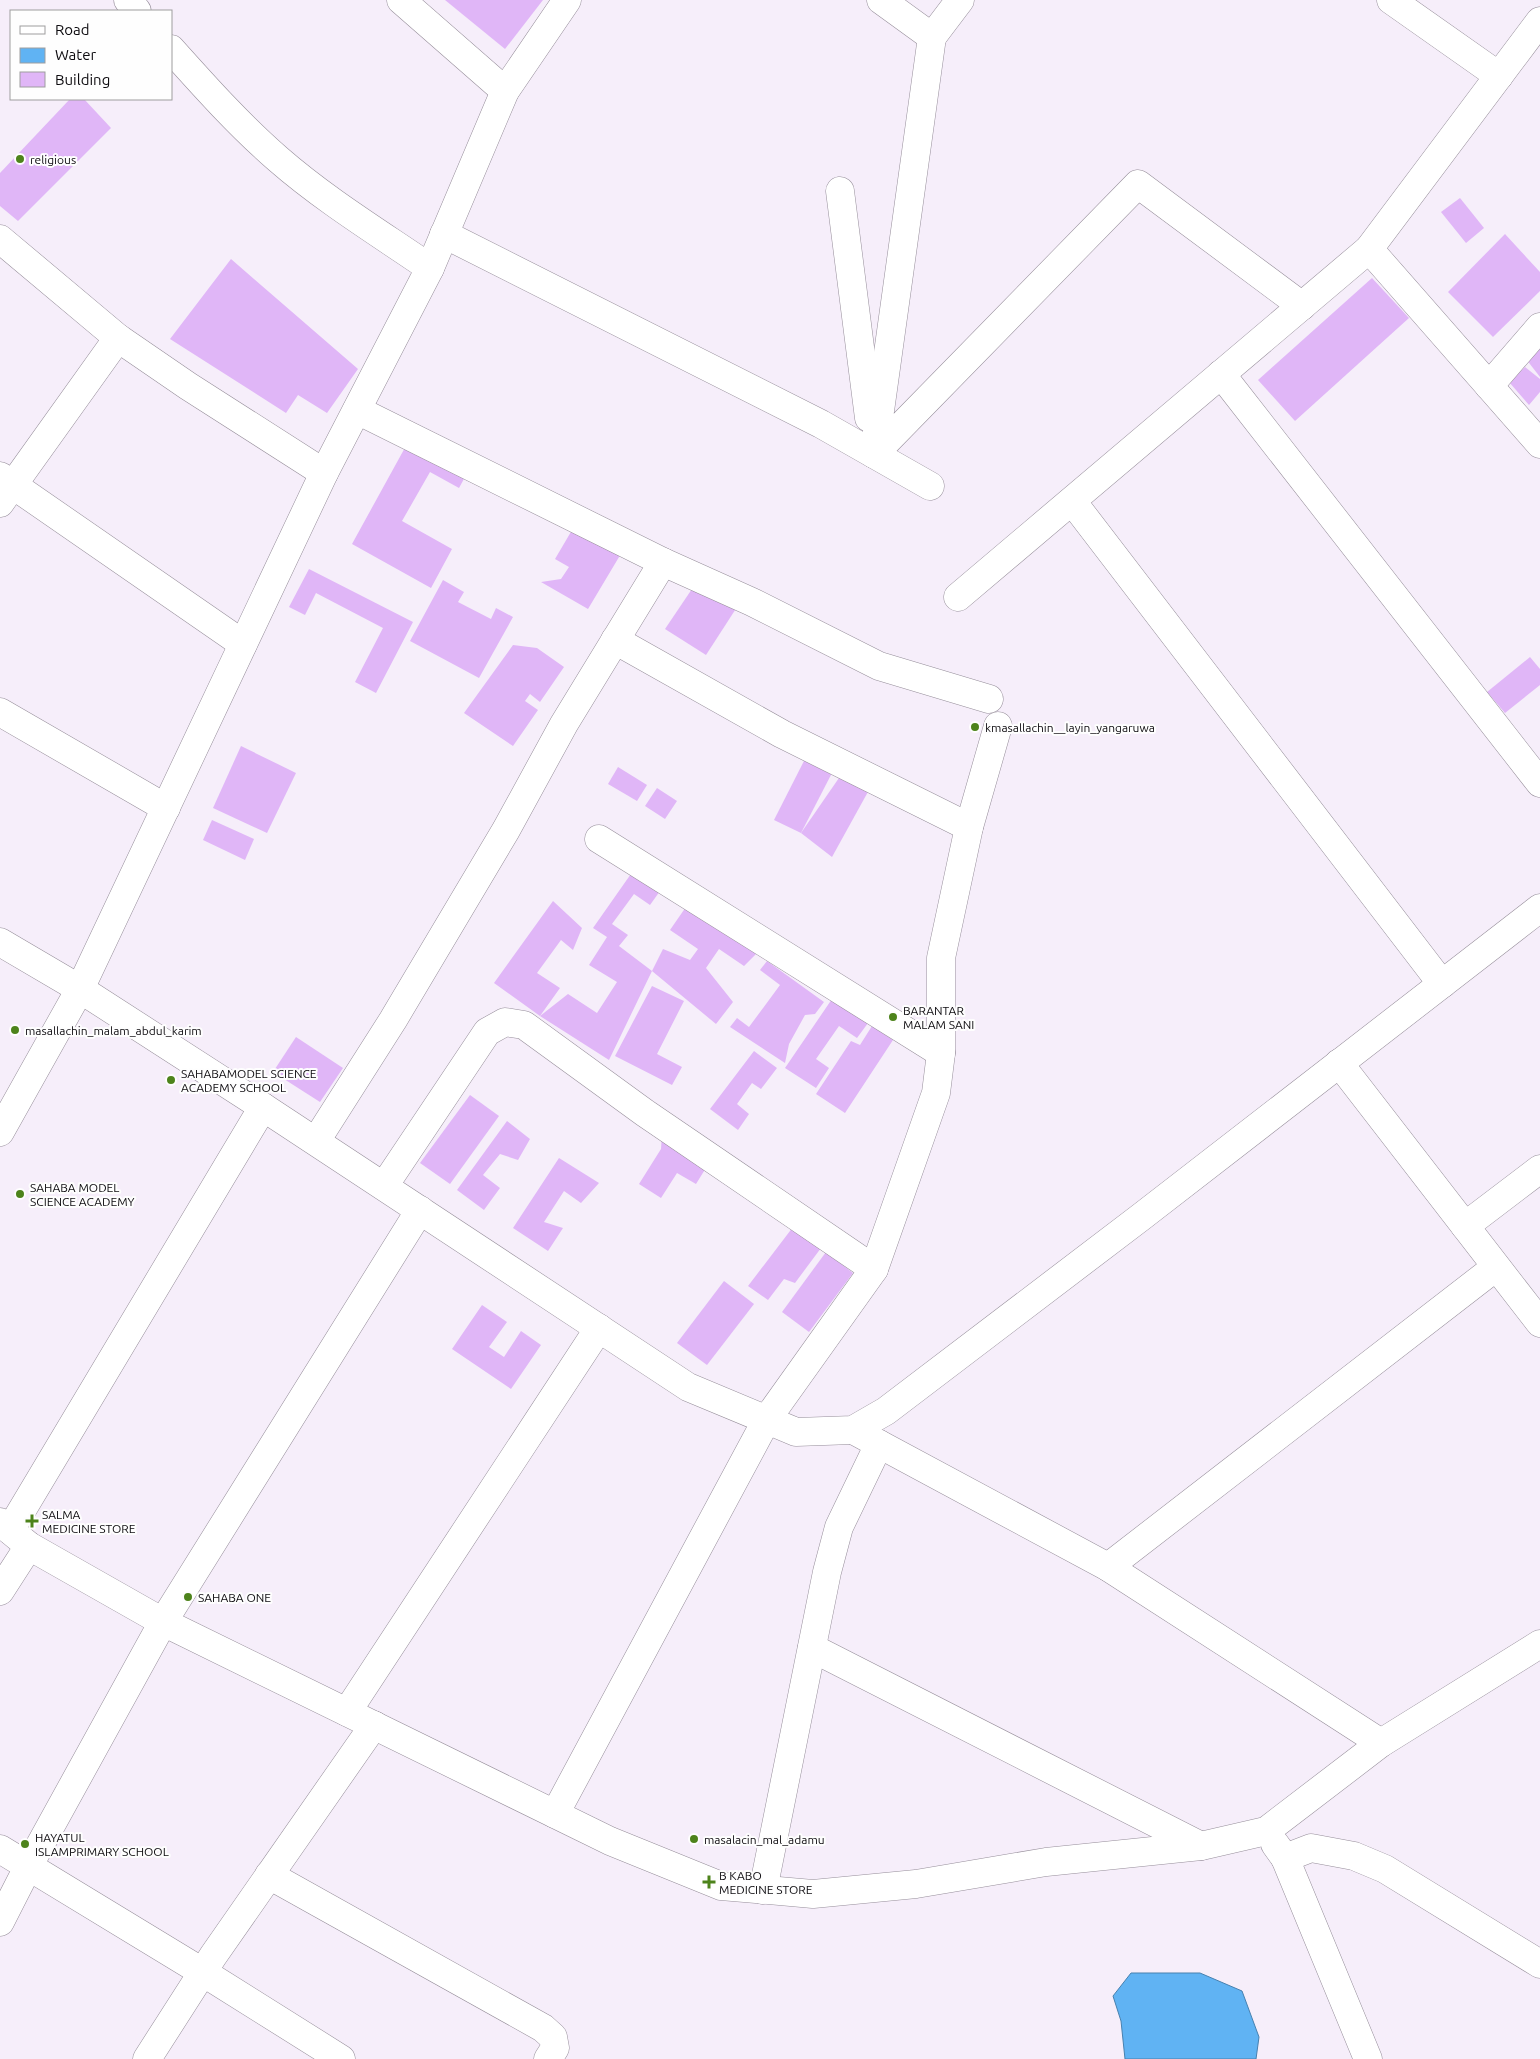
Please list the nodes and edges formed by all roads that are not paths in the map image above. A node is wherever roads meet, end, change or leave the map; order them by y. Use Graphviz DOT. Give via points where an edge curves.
graph roads {
  1 [pos="128,0"];
  2 [pos="401,0"];
  3 [pos="567,0"];
  4 [pos="881,0"];
  5 [pos="960,0"];
  6 [pos="1392,0"];
  7 [pos="137,10"];
  8 [pos="1540,21"];
  9 [pos="932,37"];
  10 [pos="172,50"];
  11 [pos="1499,76"];
  12 [pos="505,91"];
  13 [pos="1138,184"];
  14 [pos="840,191"];
  15 [pos="444,234"];
  16 [pos="0,238"];
  17 [pos="1369,249"];
  18 [pos="430,268"];
  19 [pos="1302,306"];
  20 [pos="1540,327"];
  21 [pos="118,338"];
  22 [pos="1221,374"];
  23 [pos="1489,386"];
  24 [pos="919,392"];
  25 [pos="358,410"];
  26 [pos="1540,444"];
  27 [pos="874,454"];
  28 [pos="324,473"];
  29 [pos="930,486"];
  30 [pos="4,488"];
  31 [pos="1072,501"];
  32 [pos="663,562"];
  33 [pos="958,597"];
  34 [pos="615,640"];
  35 [pos="243,644"];
  36 [pos="989,699"];
  37 [pos="0,712"];
  38 [pos="998,726"];
  39 [pos="1540,783"];
  40 [pos="166,808"];
  41 [pos="968,826"];
  42 [pos="599,839"];
  43 [pos="1540,908"];
  44 [pos="0,942"];
  45 [pos="1442,984"];
  46 [pos="80,989"];
  47 [pos="941,1053"];
  48 [pos="1339,1063"];
  49 [pos="263,1107"];
  50 [pos="0,1132"];
  51 [pos="316,1141"];
  52 [pos="1540,1169"];
  53 [pos="384,1186"];
  54 [pos="420,1210"];
  55 [pos="1465,1226"];
  56 [pos="1496,1267"];
  57 [pos="874,1269"];
  58 [pos="1540,1323"];
  59 [pos="599,1328"];
  60 [pos="767,1419"];
  61 [pos="852,1430"];
  62 [pos="879,1444"];
  63 [pos="13,1533"];
  64 [pos="1108,1567"];
  65 [pos="0,1592"];
  66 [pos="163,1622"];
  67 [pos="1540,1644"];
  68 [pos="812,1648"];
  69 [pos="347,1712"];
  70 [pos="374,1725"];
  71 [pos="1381,1743"];
  72 [pos="555,1814"];
  73 [pos="1266,1831"];
  74 [pos="1201,1846"];
  75 [pos="0,1849"];
  76 [pos="1285,1858"];
  77 [pos="28,1867"];
  78 [pos="269,1875"];
  79 [pos="764,1890"];
  80 [pos="0,1922"];
  81 [pos="1540,1964"];
  82 [pos="204,1973"];
  83 [pos="147,2059"];
  84 [pos="341,2059"];
  85 [pos="548,2059"];
  86 [pos="1368,2059"];
  1 -- 7 [label="street"];
  2 -- 12 [label="street"];
  3 -- 12 [label="street"];
  4 -- 9 [label="street"];
  5 -- 9 [label="street"];
  6 -- 11 [label="street"];
  8 -- 11 [label="street"];
  9 -- 27 [label="street"];
  10 -- 18 [label="street" via="207,90 278,159 334,203"];
  11 -- 17 [label="street"];
  12 -- 15 [label="street"];
  13 -- 19 [label="street"];
  13 -- 24 [label="street"];
  13 -- 27 [label="street"];
  14 -- 27 [label="street"];
  15 -- 18 [label="street"];
  15 -- 27 [label="street" via="821,424"];
  16 -- 21 [label="street"];
  17 -- 19 [label="street"];
  17 -- 23 [label="street"];
  18 -- 25 [label="street"];
  19 -- 22 [label="street"];
  20 -- 23 [label="street"];
  21 -- 28 [label="street"];
  21 -- 30 [label="street"];
  22 -- 31 [label="street"];
  22 -- 39 [label="street"];
  23 -- 26 [label="street"];
  25 -- 28 [label="street"];
  25 -- 32 [label="street"];
  27 -- 29 [label="street"];
  28 -- 35 [label="street"];
  30 -- 35 [label="street"];
  31 -- 33 [label="street"];
  31 -- 45 [label="street"];
  32 -- 34 [label="street"];
  32 -- 36 [label="street" via="752,602 879,666"];
  34 -- 41 [label="street" via="782,734"];
  34 -- 51 [label="street" via="393,1020"];
  35 -- 40 [label="street"];
  37 -- 40 [label="street"];
  38 -- 41 [label="street"];
  40 -- 46 [label="street"];
  41 -- 47 [label="street" via="941,958"];
  42 -- 47 [label="street"];
  43 -- 45 [label="street"];
  44 -- 46 [label="street"];
  45 -- 48 [label="street"];
  46 -- 49 [label="street"];
  46 -- 50 [label="street"];
  47 -- 57 [label="street" via="936,1093"];
  48 -- 55 [label="street"];
  48 -- 61 [label="street" via="886,1411"];
  49 -- 51 [label="street"];
  49 -- 63 [label="street"];
  51 -- 53 [label="street"];
  52 -- 55 [label="street"];
  53 -- 54 [label="street"];
  53 -- 57 [label="street" via="488,1032 505,1022 524,1025 644,1113"];
  54 -- 59 [label="street"];
  54 -- 66 [label="street"];
  55 -- 56 [label="street"];
  56 -- 58 [label="street"];
  56 -- 64 [label="street"];
  57 -- 60 [label="street"];
  59 -- 60 [label="street" via="688,1388"];
  59 -- 69 [label="street"];
  60 -- 61 [label="street" via="796,1432"];
  60 -- 72 [label="street"];
  61 -- 62 [label="street"];
  62 -- 64 [label="street"];
  62 -- 68 [label="street" via="839,1527"];
  63 -- 65 [label="street"];
  63 -- 66 [label="street"];
  64 -- 71 [label="street"];
  66 -- 69 [label="street"];
  66 -- 77 [label="street"];
  67 -- 71 [label="street"];
  68 -- 74 [label="street"];
  68 -- 79 [label="street"];
  69 -- 70 [label="street"];
  70 -- 72 [label="street"];
  70 -- 78 [label="street"];
  71 -- 73 [label="street"];
  72 -- 79 [label="street" via="610,1841 721,1886"];
  73 -- 74 [label="street"];
  73 -- 76 [label="street"];
  74 -- 79 [label="street" via="1046,1862 916,1884 814,1894"];
  75 -- 77 [label="street"];
  76 -- 81 [label="street" via="1311,1848 1354,1856 1385,1870"];
  76 -- 86 [label="street"];
  77 -- 80 [label="street"];
  77 -- 82 [label="street"];
  78 -- 82 [label="street"];
  78 -- 85 [label="street" via="543,2028 554,2037 555,2048"];
  82 -- 83 [label="street"];
  82 -- 84 [label="street"];
}
